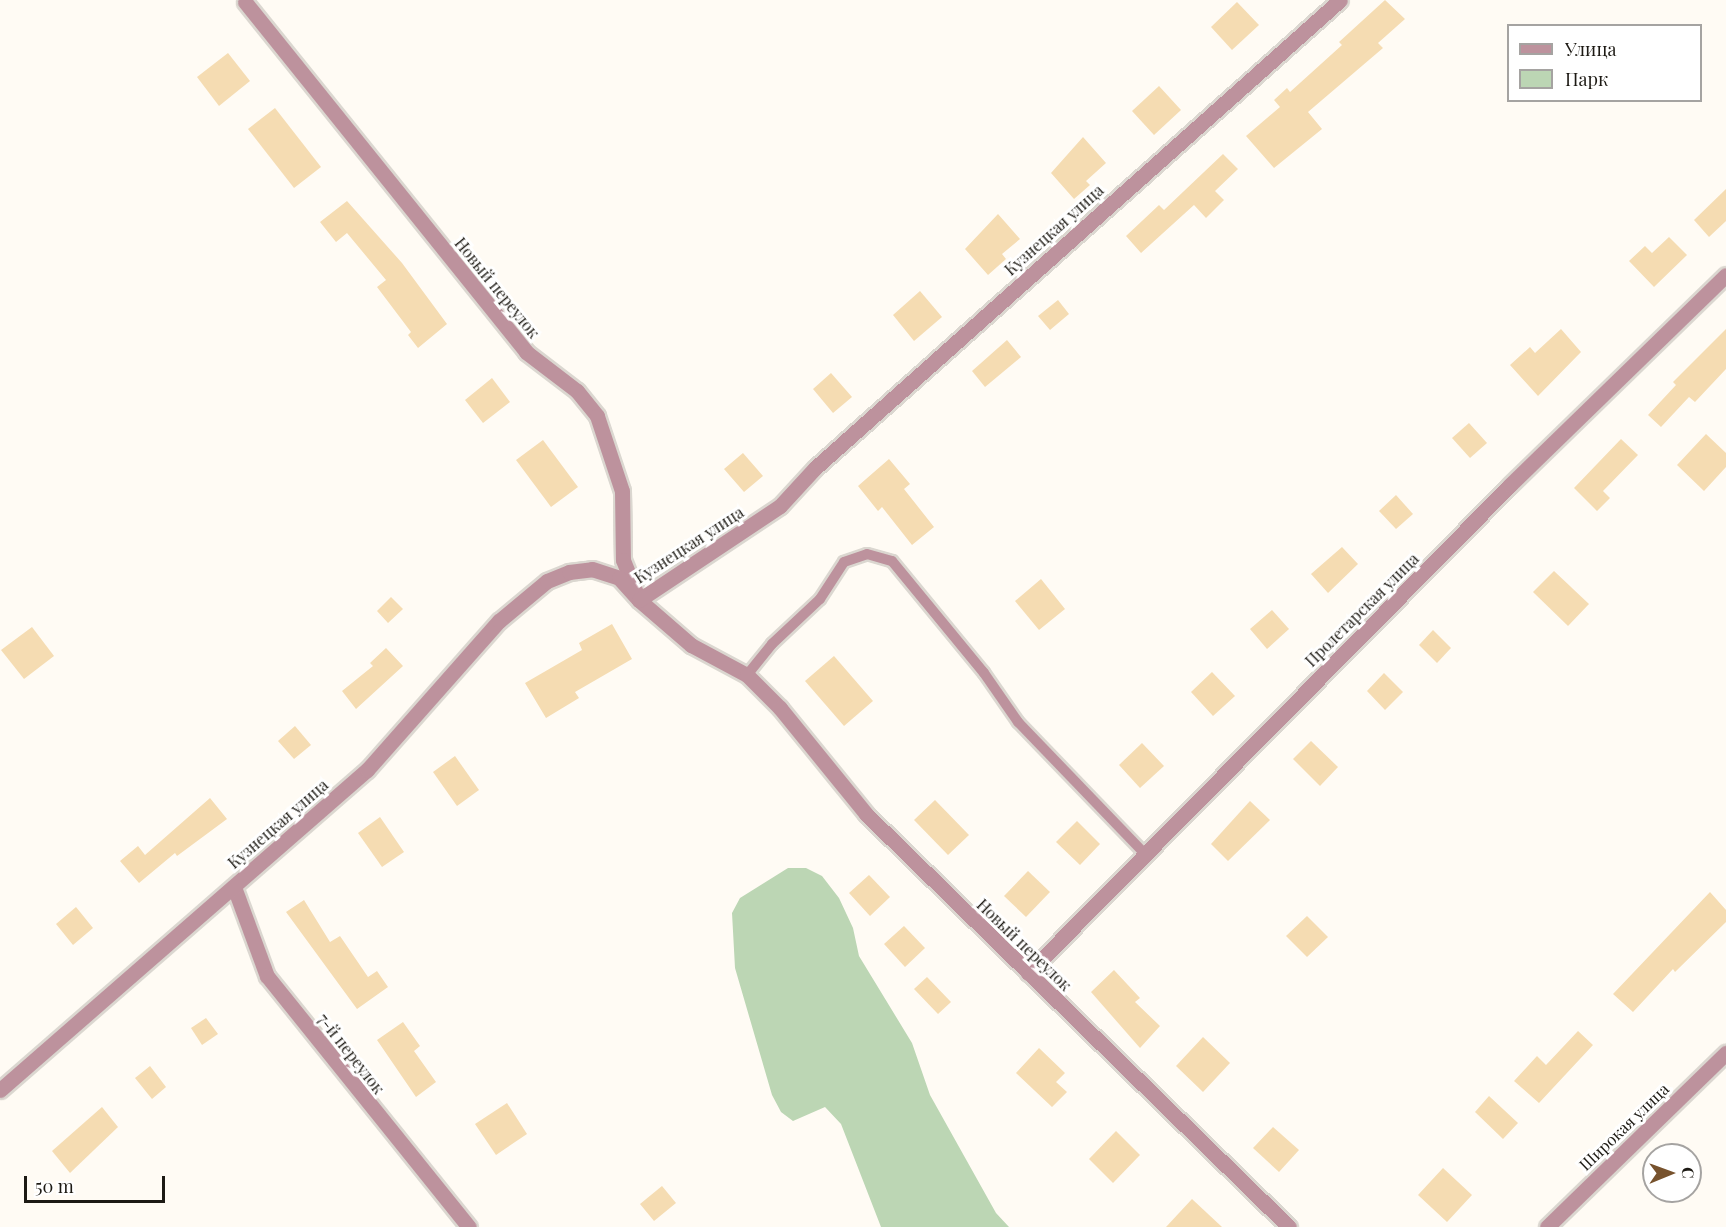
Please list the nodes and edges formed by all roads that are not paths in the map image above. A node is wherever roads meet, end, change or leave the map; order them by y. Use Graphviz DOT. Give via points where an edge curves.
graph roads {
  1 [pos="1340,0"];
  2 [pos="246,3"];
  3 [pos="1726,275"];
  4 [pos="639,600"];
  5 [pos="747,675"];
  6 [pos="1146,855"];
  7 [pos="234,887"];
  8 [pos="1028,973"];
  9 [pos="1726,1053"];
  10 [pos="0,1090"];
  11 [pos="469,1227"];
  12 [pos="1289,1227"];
  13 [pos="1547,1227"];
  1 -- 4 [label="street, Кузнецкая улица" via="814,468 780,507"];
  2 -- 4 [label="street, Новый переулок" via="526,352 577,391 597,416 622,491 623,560"];
  3 -- 6 [label="street, Пролетарская улица" via="1510,485"];
  4 -- 5 [label="street, Новый переулок" via="691,645"];
  4 -- 7 [label="street, Кузнецкая улица" via="619,578 592,569 547,580 499,621 367,770"];
  5 -- 6 [label="lane" via="771,644 820,600 844,562 867,554 892,561 984,673 1018,722"];
  5 -- 8 [label="street, Новый переулок" via="780,708 866,814"];
  6 -- 8 [label="street, Пролетарская улица"];
  7 -- 10 [label="street, Кузнецкая улица"];
  7 -- 11 [label="street, 7-й переулок" via="267,976"];
  8 -- 12 [label="street, Новый переулок"];
  9 -- 13 [label="street, Широкая улица"];
}
